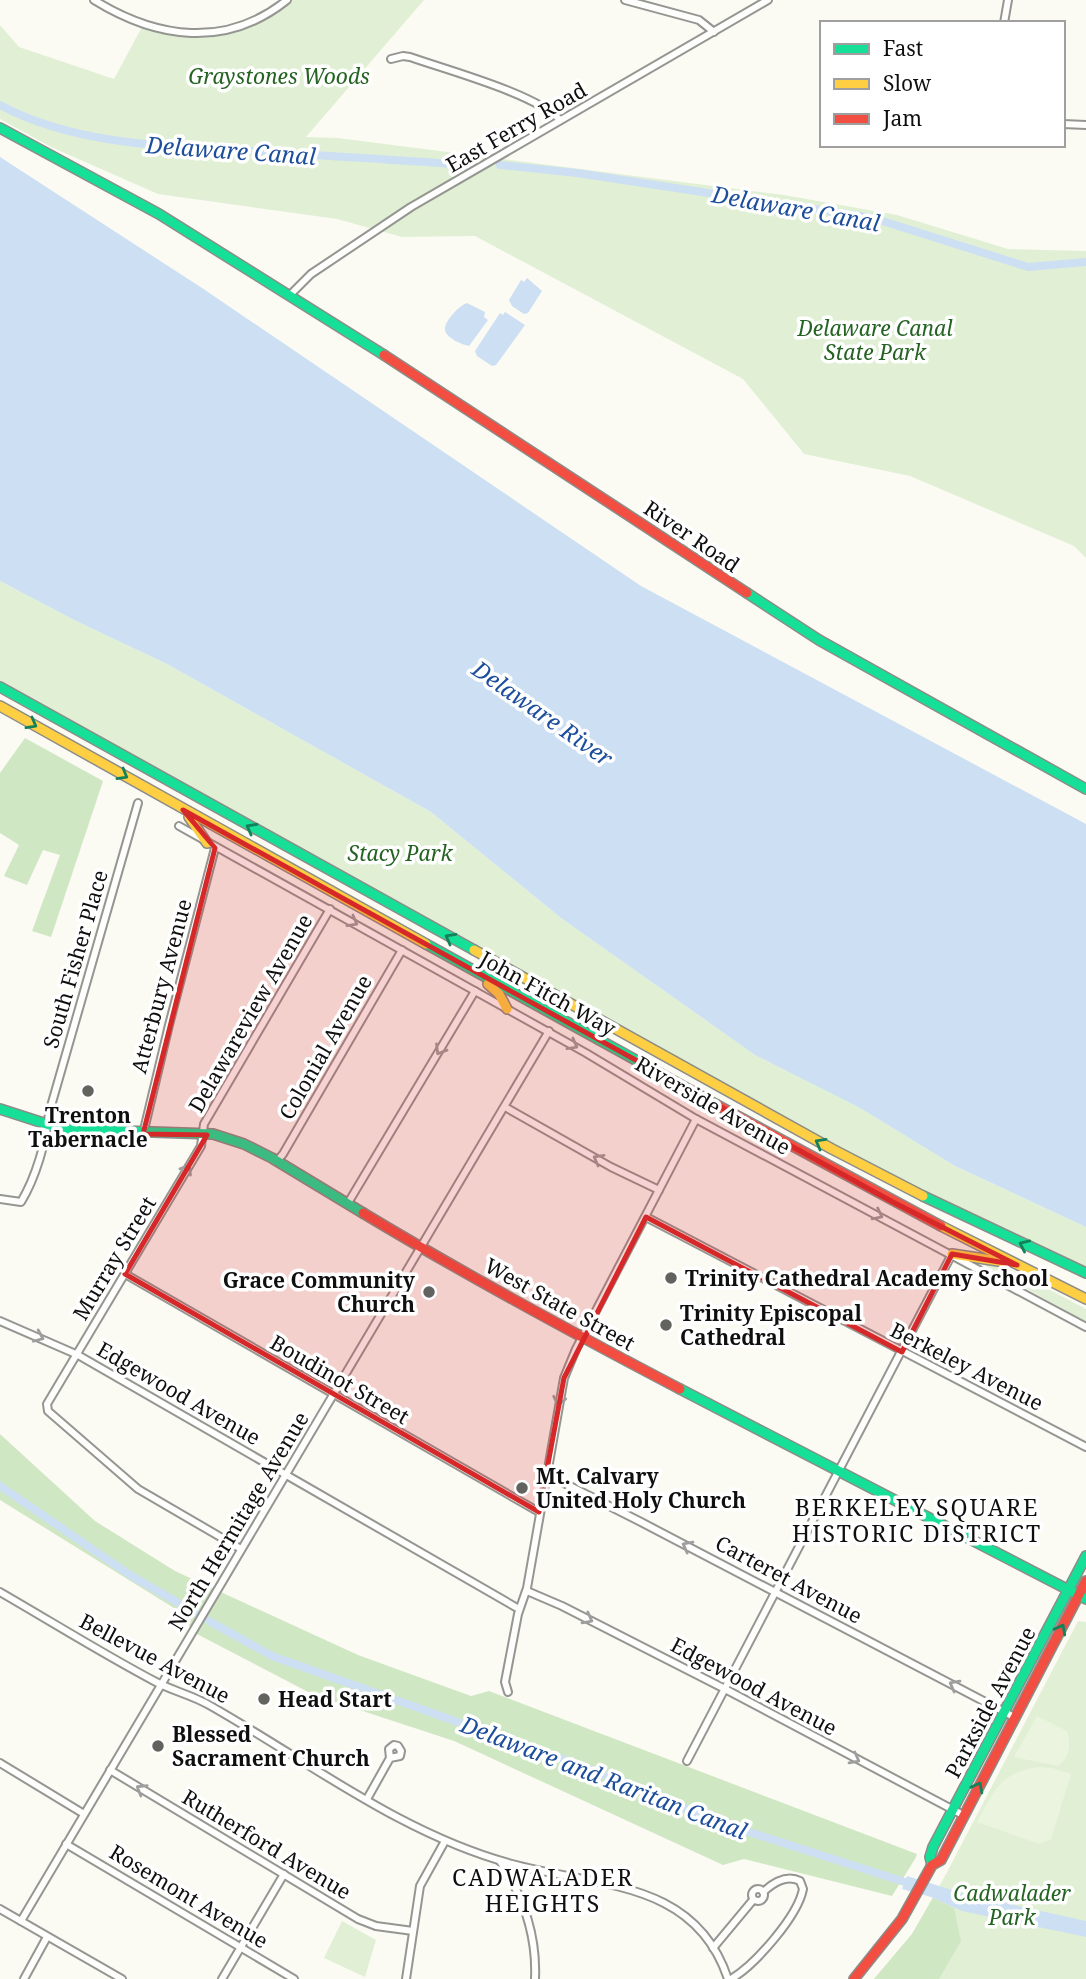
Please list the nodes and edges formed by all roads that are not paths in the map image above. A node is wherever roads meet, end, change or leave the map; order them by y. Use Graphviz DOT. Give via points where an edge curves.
graph roads {
  1 [pos="94,0"];
  2 [pos="287,0"];
  3 [pos="625,0"];
  4 [pos="768,0"];
  5 [pos="1008,0"];
  6 [pos="1004,21"];
  7 [pos="714,32"];
  8 [pos="391,59"];
  9 [pos="560,120"];
  10 [pos="1065,124"];
  11 [pos="1086,125"];
  12 [pos="0,128"];
  13 [pos="289,296"];
  14 [pos="0,687"];
  15 [pos="0,706"];
  16 [pos="1086,789"];
  17 [pos="138,803"];
  18 [pos="183,810"];
  19 [pos="179,827"];
  20 [pos="211,845"];
  21 [pos="330,909"];
  22 [pos="402,950"];
  23 [pos="479,975"];
  24 [pos="475,991"];
  25 [pos="507,1009"];
  26 [pos="549,1031"];
  27 [pos="505,1107"];
  28 [pos="0,1108"];
  29 [pos="696,1119"];
  30 [pos="47,1126"];
  31 [pos="143,1133"];
  32 [pos="203,1134"];
  33 [pos="277,1161"];
  34 [pos="659,1190"];
  35 [pos="0,1199"];
  36 [pos="348,1203"];
  37 [pos="646,1217"];
  38 [pos="421,1248"];
  39 [pos="952,1254"];
  40 [pos="1017,1265"];
  41 [pos="1086,1273"];
  42 [pos="125,1274"];
  43 [pos="1086,1299"];
  44 [pos="0,1321"];
  45 [pos="1086,1327"];
  46 [pos="582,1337"];
  47 [pos="902,1352"];
  48 [pos="78,1355"];
  49 [pos="334,1395"];
  50 [pos="1086,1447"];
  51 [pos="838,1471"];
  52 [pos="286,1475"];
  53 [pos="546,1475"];
  54 [pos="539,1513"];
  55 [pos="241,1549"];
  56 [pos="1086,1556"];
  57 [pos="1086,1581"];
  58 [pos="1068,1590"];
  59 [pos="527,1591"];
  60 [pos="0,1592"];
  61 [pos="776,1592"];
  62 [pos="1082,1597"];
  63 [pos="519,1609"];
  64 [pos="162,1685"];
  65 [pos="725,1689"];
  66 [pos="508,1692"];
  67 [pos="1004,1712"];
  68 [pos="1014,1717"];
  69 [pos="390,1758"];
  70 [pos="687,1761"];
  71 [pos="0,1763"];
  72 [pos="110,1770"];
  73 [pos="367,1799"];
  74 [pos="953,1809"];
  75 [pos="84,1814"];
  76 [pos="963,1815"];
  77 [pos="445,1841"];
  78 [pos="66,1844"];
  79 [pos="500,1861"];
  80 [pos="932,1866"];
  81 [pos="284,1874"];
  82 [pos="0,1909"];
  83 [pos="21,1921"];
  84 [pos="413,1931"];
  85 [pos="47,1937"];
  86 [pos="240,1947"];
  87 [pos="713,1948"];
  88 [pos="24,1979"];
  89 [pos="122,1979"];
  90 [pos="222,1979"];
  91 [pos="295,1979"];
  92 [pos="405,1979"];
  93 [pos="534,1979"];
  94 [pos="729,1979"];
  95 [pos="854,1979"];
  1 -- 2 [label="street" via="143,25 188,33 236,27"];
  3 -- 7 [label="street" via="699,20"];
  4 -- 7 [label="street, East Ferry Road"];
  5 -- 6 [label="street"];
  7 -- 9 [label="street, East Ferry Road"];
  8 -- 9 [label="street" via="410,57 477,81 539,104"];
  9 -- 13 [label="street, East Ferry Road" via="364,237"];
  10 -- 11 [label="street"];
  12 -- 13 [label="main road, River Road" via="127,194"];
  13 -- 16 [label="main road, River Road" via="819,640"];
  41 -- 14 [label="main road, John Fitch Way, one-way" via="832,1149"];
  15 -- 18 [label="main road, John Fitch Way, one-way"];
  17 -- 30 [label="street, South Fisher Place"];
  18 -- 20 [label="main road"];
  18 -- 23 [label="main road, John Fitch Way"];
  19 -- 20 [label="street, Riverside Avenue"];
  20 -- 21 [label="street, Riverside Avenue"];
  20 -- 31 [label="street, Atterbury Avenue"];
  21 -- 22 [label="street, Riverside Avenue, one-way"];
  21 -- 32 [label="street, Delawareview Avenue" via="213,1108"];
  22 -- 24 [label="street, Riverside Avenue"];
  22 -- 33 [label="street, Colonial Avenue"];
  23 -- 25 [label="main road"];
  23 -- 40 [label="main road, John Fitch Way"];
  24 -- 25 [label="street, Riverside Avenue"];
  24 -- 36 [label="street, one-way"];
  25 -- 26 [label="street, Riverside Avenue"];
  26 -- 27 [label="street, North Hermitage Avenue"];
  26 -- 29 [label="street, Riverside Avenue, one-way"];
  34 -- 27 [label="street, one-way"];
  27 -- 38 [label="street, North Hermitage Avenue"];
  28 -- 30 [label="main road, West State Street"];
  29 -- 34 [label="street"];
  29 -- 39 [label="street, Riverside Avenue, one-way"];
  30 -- 31 [label="main road, West State Street"];
  30 -- 35 [label="street, South Fisher Place" via="21,1202"];
  31 -- 32 [label="main road, West State Street"];
  32 -- 33 [label="main road, West State Street" via="228,1138"];
  42 -- 32 [label="street, Murray Street, one-way" via="201,1146"];
  33 -- 36 [label="main road, West State Street"];
  34 -- 37 [label="street"];
  36 -- 38 [label="main road, West State Street"];
  37 -- 46 [label="street"];
  37 -- 47 [label="street, Berkeley Avenue"];
  38 -- 46 [label="main road, West State Street"];
  38 -- 49 [label="street, North Hermitage Avenue"];
  39 -- 40 [label="main road"];
  39 -- 45 [label="street, Riverside Avenue"];
  39 -- 47 [label="street"];
  40 -- 43 [label="main road, John Fitch Way"];
  42 -- 48 [label="street, Murray Street"];
  42 -- 49 [label="street, Boudinot Street"];
  44 -- 48 [label="street, Edgewood Avenue, one-way"];
  46 -- 51 [label="main road, West State Street"];
  46 -- 53 [label="street, one-way" via="564,1378"];
  47 -- 50 [label="street, Berkeley Avenue"];
  47 -- 51 [label="street"];
  48 -- 52 [label="street, Edgewood Avenue"];
  48 -- 55 [label="street, Murray Street" via="47,1404 48,1411 138,1489"];
  49 -- 52 [label="street, North Hermitage Avenue"];
  49 -- 54 [label="street, Boudinot Street"];
  51 -- 58 [label="main road, West State Street"];
  51 -- 61 [label="street"];
  52 -- 55 [label="street, North Hermitage Avenue"];
  52 -- 63 [label="street, Edgewood Avenue"];
  53 -- 54 [label="street"];
  61 -- 53 [label="street, Carteret Avenue, one-way"];
  54 -- 59 [label="street"];
  55 -- 64 [label="street, North Hermitage Avenue"];
  56 -- 58 [label="main road, Parkside Avenue"];
  57 -- 62 [label="main road, Parkside Avenue"];
  58 -- 62 [label="main road, West State Street"];
  58 -- 67 [label="main road, Parkside Avenue"];
  59 -- 63 [label="street"];
  59 -- 65 [label="street, Edgewood Avenue, one-way"];
  60 -- 64 [label="street, Bellevue Avenue"];
  61 -- 65 [label="street"];
  67 -- 61 [label="street, Carteret Avenue, one-way"];
  68 -- 62 [label="main road, Parkside Avenue, one-way"];
  63 -- 66 [label="street" via="505,1682"];
  64 -- 72 [label="street, North Hermitage Avenue"];
  64 -- 73 [label="street, Bellevue Avenue" via="208,1704"];
  65 -- 70 [label="street"];
  65 -- 74 [label="street, Edgewood Avenue, one-way"];
  67 -- 68 [label="street, Carteret Avenue"];
  67 -- 74 [label="main road, Parkside Avenue"];
  76 -- 68 [label="main road, Parkside Avenue, one-way"];
  69 -- 73 [label="street"];
  71 -- 75 [label="street"];
  72 -- 75 [label="street, North Hermitage Avenue"];
  81 -- 72 [label="street, Rutherford Avenue, one-way"];
  73 -- 77 [label="street, Bellevue Avenue"];
  74 -- 76 [label="street, Edgewood Avenue"];
  74 -- 80 [label="main road, Parkside Avenue" via="933,1847"];
  75 -- 78 [label="street, North Hermitage Avenue"];
  76 -- 80 [label="main road, Parkside Avenue" via="941,1860"];
  77 -- 79 [label="street, Bellevue Avenue"];
  77 -- 84 [label="street" via="420,1886"];
  78 -- 83 [label="street, North Hermitage Avenue"];
  78 -- 86 [label="street, Rosemont Avenue"];
  79 -- 87 [label="street, Bellevue Avenue" via="659,1899 691,1920"];
  79 -- 93 [label="street" via="517,1888 530,1927"];
  80 -- 95 [label="main road, Parkside Avenue" via="902,1919"];
  81 -- 84 [label="street, Rutherford Avenue" via="365,1922"];
  81 -- 86 [label="street"];
  82 -- 83 [label="street"];
  83 -- 85 [label="street"];
  84 -- 92 [label="street"];
  85 -- 88 [label="street"];
  85 -- 89 [label="street"];
  86 -- 90 [label="street"];
  86 -- 91 [label="street, Rosemont Avenue"];
  87 -- 94 [label="street, Bellevue Avenue"];
  87 -- 94 [label="street" via="753,1900 754,1890 763,1892 775,1882 792,1878 800,1881 803,1888 789,1917 748,1966"];
}
